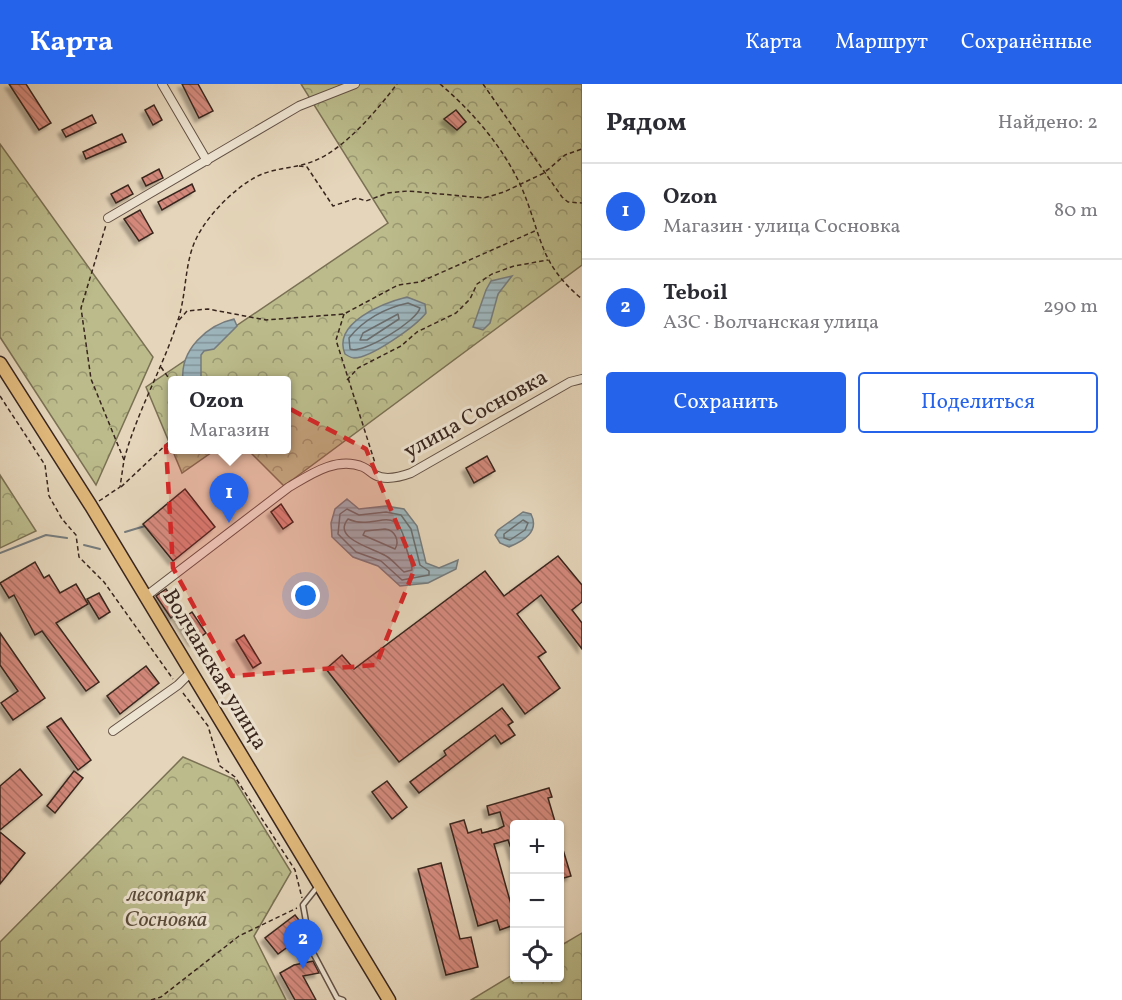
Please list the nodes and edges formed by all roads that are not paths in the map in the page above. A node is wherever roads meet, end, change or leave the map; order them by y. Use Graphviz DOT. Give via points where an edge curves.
graph roads {
  1 [pos="162,84"];
  2 [pos="355,84"];
  3 [pos="207,161"];
  4 [pos="108,218"];
  5 [pos="0,363"];
  6 [pos="582,379"];
  7 [pos="145,597"];
  8 [pos="191,672"];
  9 [pos="113,731"];
  10 [pos="320,883"];
  11 [pos="343,1000"];
  12 [pos="389,1000"];
  1 -- 3 [label="street"];
  2 -- 3 [label="street" via="299,106"];
  3 -- 4 [label="street"];
  5 -- 7 [label="main road, Волчанская улица"];
  6 -- 7 [label="street, улица Сосновка" via="570,382 411,473 396,478 377,476 363,466 336,464 314,472"];
  7 -- 8 [label="main road, Волчанская улица"];
  8 -- 9 [label="street" via="178,686"];
  8 -- 10 [label="main road, Волчанская улица"];
  10 -- 11 [label="lane" via="303,905 311,950 337,998"];
  10 -- 12 [label="main road, Волчанская улица"];
}
